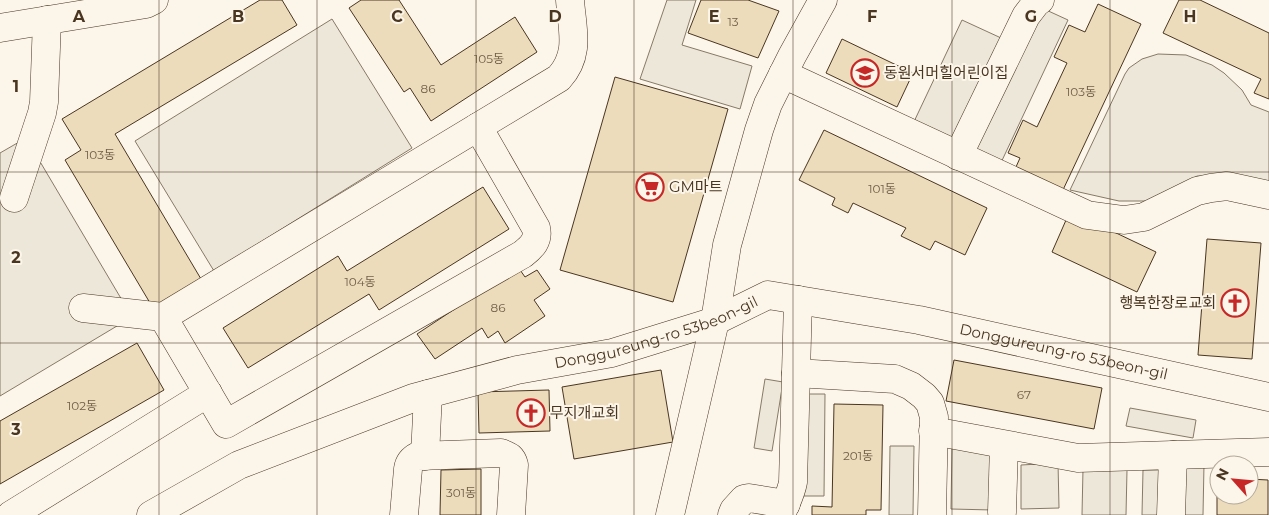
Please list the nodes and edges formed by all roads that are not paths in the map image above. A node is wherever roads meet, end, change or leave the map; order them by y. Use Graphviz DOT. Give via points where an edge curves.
graph roads {
  1 [pos="154,0"];
  2 [pos="570,0"];
  3 [pos="824,0"];
  4 [pos="1040,0"];
  5 [pos="47,20"];
  6 [pos="0,28"];
  7 [pos="783,74"];
  8 [pos="478,127"];
  9 [pos="958,156"];
  10 [pos="1269,195"];
  11 [pos="14,198"];
  12 [pos="798,300"];
  13 [pos="82,308"];
  14 [pos="163,317"];
  15 [pos="715,321"];
  16 [pos="796,373"];
  17 [pos="208,392"];
  18 [pos="428,394"];
  19 [pos="1269,397"];
  20 [pos="226,424"];
  21 [pos="933,432"];
  22 [pos="1004,444"];
  23 [pos="1269,452"];
  24 [pos="1173,455"];
  25 [pos="425,456"];
  26 [pos="230,470"];
  27 [pos="784,510"];
  28 [pos="1002,512"];
  29 [pos="154,514"];
  30 [pos="12,515"];
  31 [pos="404,515"];
  32 [pos="511,515"];
  33 [pos="670,515"];
  34 [pos="732,515"];
  35 [pos="932,515"];
  36 [pos="1171,515"];
  1 -- 5 [label="street"];
  2 -- 8 [label="street" via="574,47 565,71 559,78"];
  3 -- 7 [label="street"];
  4 -- 9 [label="street" via="1026,16"];
  5 -- 6 [label="street"];
  5 -- 11 [label="street" via="42,113"];
  7 -- 9 [label="street"];
  7 -- 15 [label="street" via="758,130 727,245"];
  8 -- 14 [label="street"];
  8 -- 20 [label="street" via="536,228 538,235 530,249"];
  9 -- 10 [label="street" via="1087,215 1124,220 1144,217 1197,191 1211,188 1227,186"];
  12 -- 15 [label="street, Donggureung-ro 53beon-gil" via="768,295"];
  12 -- 16 [label="street"];
  12 -- 19 [label="street, Donggureung-ro 53beon-gil" via="919,320"];
  13 -- 14 [label="street"];
  14 -- 17 [label="street"];
  15 -- 18 [label="street, Donggureung-ro 53beon-gil" via="612,354 517,370"];
  15 -- 33 [label="street"];
  16 -- 21 [label="street" via="902,382 930,403 934,417"];
  16 -- 27 [label="street" via="792,482"];
  17 -- 20 [label="street"];
  17 -- 30 [label="street"];
  18 -- 25 [label="street"];
  18 -- 26 [label="street, Donggureung-ro 53beon-gil"];
  20 -- 26 [label="street"];
  21 -- 22 [label="street"];
  21 -- 35 [label="street"];
  22 -- 24 [label="street" via="1078,458"];
  22 -- 28 [label="street"];
  23 -- 24 [label="street"];
  24 -- 36 [label="street"];
  25 -- 31 [label="street" via="413,458 409,463"];
  25 -- 32 [label="street" via="510,456 514,466"];
  26 -- 29 [label="street, Donggureung-ro 53beon-gil"];
  27 -- 34 [label="street" via="744,498"];
}
